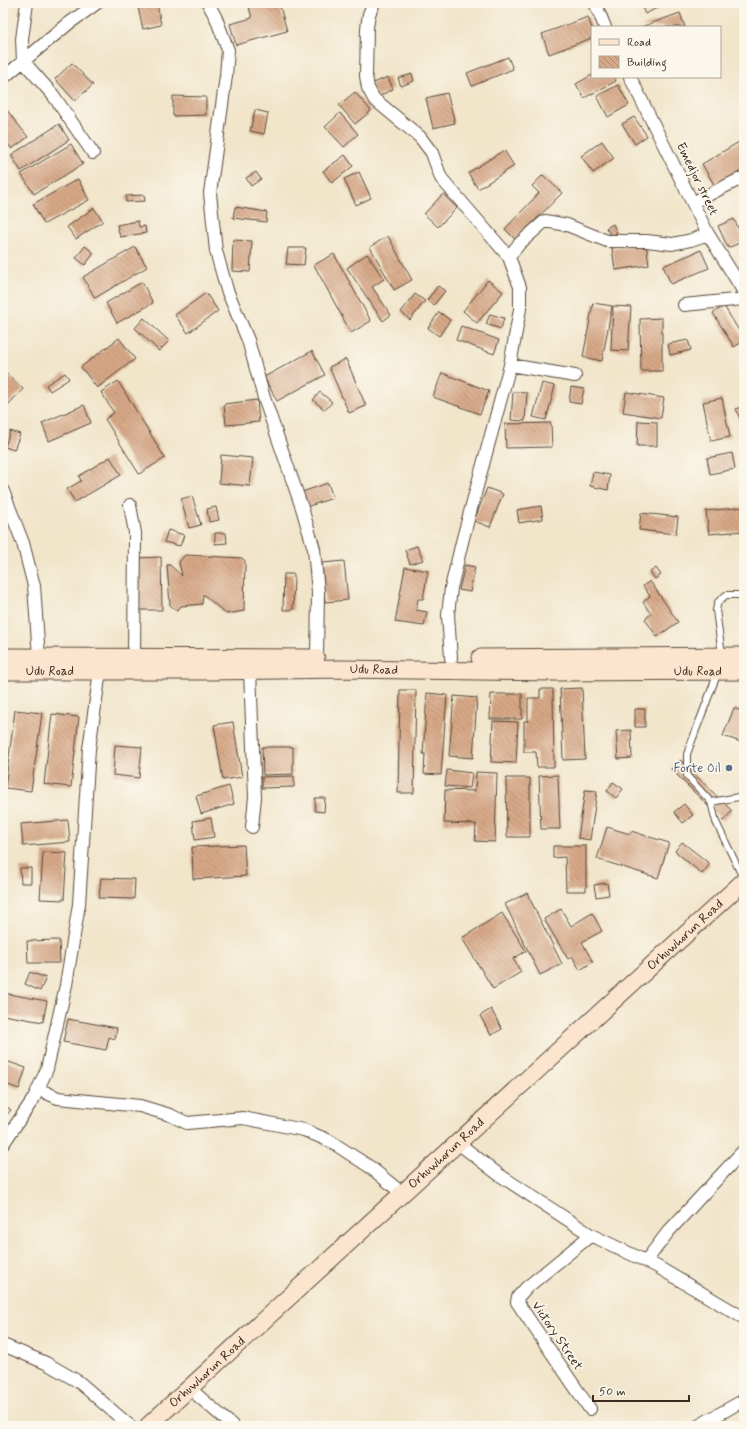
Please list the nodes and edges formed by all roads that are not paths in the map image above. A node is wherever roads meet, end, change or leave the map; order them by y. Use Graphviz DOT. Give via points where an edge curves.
graph roads {
  1 [pos="27,3"];
  2 [pos="97,3"];
  3 [pos="208,3"];
  4 [pos="374,3"];
  5 [pos="594,3"];
  6 [pos="605,26"];
  7 [pos="23,61"];
  8 [pos="3,78"];
  9 [pos="631,78"];
  10 [pos="93,152"];
  11 [pos="744,177"];
  12 [pos="694,202"];
  13 [pos="708,234"];
  14 [pos="509,257"];
  15 [pos="744,292"];
  16 [pos="744,299"];
  17 [pos="684,305"];
  18 [pos="510,365"];
  19 [pos="575,376"];
  20 [pos="3,491"];
  21 [pos="130,505"];
  22 [pos="744,595"];
  23 [pos="744,656"];
  24 [pos="3,657"];
  25 [pos="39,657"];
  26 [pos="134,658"];
  27 [pos="317,658"];
  28 [pos="451,658"];
  29 [pos="720,664"];
  30 [pos="3,671"];
  31 [pos="100,671"];
  32 [pos="250,671"];
  33 [pos="744,671"];
  34 [pos="744,796"];
  35 [pos="712,802"];
  36 [pos="252,827"];
  37 [pos="744,881"];
  38 [pos="38,1089"];
  39 [pos="458,1143"];
  40 [pos="3,1144"];
  41 [pos="744,1150"];
  42 [pos="403,1194"];
  43 [pos="591,1235"];
  44 [pos="646,1261"];
  45 [pos="744,1318"];
  46 [pos="3,1345"];
  47 [pos="189,1388"];
  48 [pos="744,1400"];
  49 [pos="590,1409"];
  50 [pos="130,1426"];
  51 [pos="148,1426"];
  52 [pos="233,1426"];
  53 [pos="698,1426"];
  1 -- 7 [label="street" via="22,39"];
  2 -- 7 [label="street"];
  3 -- 27 [label="street" via="228,50 210,193 216,251 227,290 248,340 266,405 314,549 318,592"];
  4 -- 14 [label="street" via="367,28 368,88 374,99 420,138 432,154 441,178"];
  5 -- 6 [label="street"];
  7 -- 8 [label="street"];
  7 -- 10 [label="street" via="53,95"];
  9 -- 12 [label="street, Emedjor street"];
  11 -- 12 [label="street"];
  12 -- 13 [label="street, Emedjor street"];
  13 -- 14 [label="street" via="672,244 607,241 567,225 545,221 519,244"];
  13 -- 15 [label="street, Emedjor street"];
  14 -- 18 [label="street" via="520,287 520,309"];
  16 -- 17 [label="street"];
  18 -- 19 [label="street"];
  18 -- 28 [label="street" via="451,588 448,615"];
  20 -- 25 [label="street" via="23,543 34,586"];
  21 -- 26 [label="street" via="135,533"];
  22 -- 29 [label="lane" via="726,595 718,602 716,610"];
  23 -- 29 [label="main road, Udu Road"];
  24 -- 25 [label="main road, Udu Road"];
  25 -- 26 [label="main road, Udu Road"];
  26 -- 27 [label="main road, Udu Road"];
  27 -- 28 [label="main road, Udu Road"];
  28 -- 29 [label="main road, Udu Road"];
  29 -- 32 [label="main road, Udu Road" via="554,672 342,669"];
  29 -- 33 [label="main road, Udu Road"];
  29 -- 35 [label="lane" via="685,765 687,776"];
  30 -- 31 [label="main road, Udu Road"];
  31 -- 32 [label="main road, Udu Road"];
  31 -- 38 [label="street" via="89,749 79,904 66,985 47,1069"];
  32 -- 36 [label="street" via="255,790"];
  34 -- 35 [label="lane"];
  35 -- 37 [label="lane" via="716,822"];
  37 -- 39 [label="main road, Orhuwhorun Road"];
  38 -- 40 [label="street"];
  38 -- 42 [label="street" via="58,1098 140,1106 187,1123 243,1118 304,1130 330,1141 370,1167"];
  39 -- 42 [label="main road, Orhuwhorun Road"];
  39 -- 43 [label="street" via="498,1174"];
  41 -- 44 [label="street" via="668,1232"];
  42 -- 47 [label="main road, Orhuwhorun Road"];
  43 -- 44 [label="street"];
  43 -- 49 [label="street, Victory Street" via="526,1288 517,1302"];
  44 -- 45 [label="street"];
  46 -- 50 [label="street" via="46,1363 79,1382"];
  47 -- 51 [label="main road, Orhuwhorun Road"];
  47 -- 52 [label="street"];
  48 -- 53 [label="street"];
}
